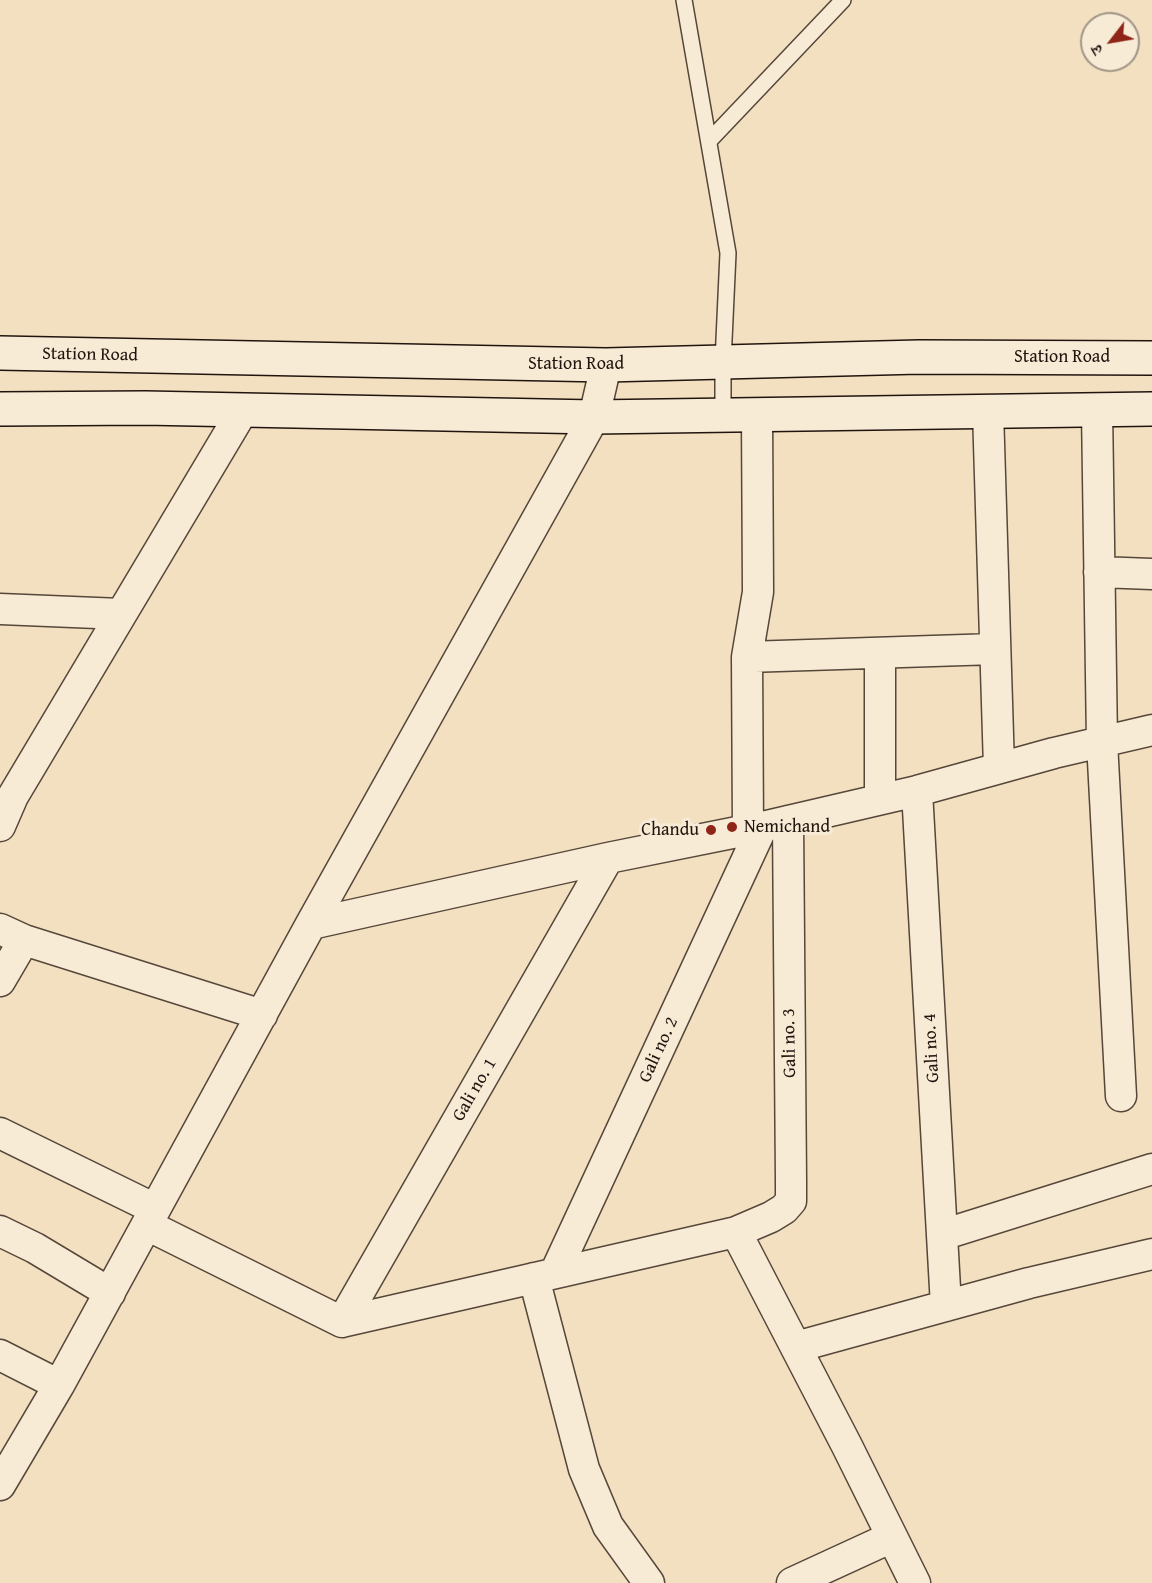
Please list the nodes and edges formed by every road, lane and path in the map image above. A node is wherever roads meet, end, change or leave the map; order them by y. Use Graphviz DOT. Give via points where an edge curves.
graph roads {
  1 [pos="684,0"];
  2 [pos="843,0"];
  3 [pos="709,141"];
  4 [pos="0,352"];
  5 [pos="1152,358"];
  6 [pos="723,362"];
  7 [pos="606,365"];
  8 [pos="0,409"];
  9 [pos="1152,409"];
  10 [pos="243,410"];
  11 [pos="1096,410"];
  12 [pos="988,411"];
  13 [pos="723,415"];
  14 [pos="758,415"];
  15 [pos="594,417"];
  16 [pos="1100,572"];
  17 [pos="1152,574"];
  18 [pos="0,609"];
  19 [pos="121,614"];
  20 [pos="995,649"];
  21 [pos="880,653"];
  22 [pos="747,657"];
  23 [pos="1152,730"];
  24 [pos="1102,742"];
  25 [pos="999,768"];
  26 [pos="917,790"];
  27 [pos="6,796"];
  28 [pos="880,799"];
  29 [pos="0,826"];
  30 [pos="766,826"];
  31 [pos="608,858"];
  32 [pos="311,924"];
  33 [pos="12,934"];
  34 [pos="0,981"];
  35 [pos="261,1015"];
  36 [pos="1121,1096"];
  37 [pos="0,1133"];
  38 [pos="1152,1168"];
  39 [pos="151,1217"];
  40 [pos="0,1232"];
  41 [pos="736,1232"];
  42 [pos="942,1235"];
  43 [pos="1152,1254"];
  44 [pos="545,1275"];
  45 [pos="110,1293"];
  46 [pos="946,1306"];
  47 [pos="342,1322"];
  48 [pos="796,1347"];
  49 [pos="0,1355"];
  50 [pos="59,1385"];
  51 [pos="0,1485"];
  52 [pos="892,1537"];
  53 [pos="649,1583"];
  54 [pos="792,1583"];
  55 [pos="915,1583"];
  1 -- 3 [label="lane"];
  2 -- 3 [label="lane"];
  3 -- 6 [label="lane" via="728,253"];
  4 -- 7 [label="street, Station Road"];
  5 -- 6 [label="street, Station Road" via="919,357"];
  6 -- 7 [label="street, Station Road"];
  6 -- 13 [label="lane"];
  7 -- 15 [label="street"];
  8 -- 10 [label="street"];
  9 -- 11 [label="street"];
  10 -- 15 [label="street"];
  10 -- 19 [label="street"];
  11 -- 12 [label="street"];
  11 -- 16 [label="street"];
  12 -- 14 [label="street"];
  12 -- 20 [label="street"];
  13 -- 14 [label="street"];
  13 -- 15 [label="street"];
  14 -- 22 [label="street" via="758,592"];
  15 -- 32 [label="street"];
  16 -- 17 [label="street"];
  16 -- 24 [label="street"];
  18 -- 19 [label="street"];
  19 -- 27 [label="street"];
  20 -- 21 [label="street"];
  20 -- 25 [label="street"];
  21 -- 22 [label="street"];
  21 -- 28 [label="street"];
  22 -- 30 [label="street"];
  23 -- 24 [label="street"];
  24 -- 25 [label="street"];
  24 -- 36 [label="street"];
  25 -- 26 [label="street"];
  26 -- 28 [label="street"];
  26 -- 42 [label="street, Gali no. 4"];
  27 -- 29 [label="street"];
  28 -- 30 [label="street"];
  30 -- 31 [label="street"];
  30 -- 41 [label="street, Gali no. 3" via="791,1201 771,1217"];
  30 -- 44 [label="street, Gali no. 2"];
  31 -- 32 [label="street"];
  31 -- 47 [label="street, Gali no. 1"];
  32 -- 35 [label="street"];
  33 -- 34 [label="street"];
  33 -- 35 [label="street"];
  35 -- 39 [label="street"];
  37 -- 39 [label="street"];
  38 -- 42 [label="street"];
  39 -- 45 [label="street"];
  39 -- 47 [label="street"];
  40 -- 45 [label="street"];
  41 -- 44 [label="street"];
  41 -- 48 [label="street"];
  42 -- 46 [label="street, Gali no. 4"];
  43 -- 46 [label="street"];
  44 -- 47 [label="street"];
  44 -- 53 [label="street" via="584,1469 608,1526"];
  45 -- 50 [label="street"];
  46 -- 48 [label="street"];
  48 -- 52 [label="street"];
  49 -- 50 [label="street"];
  50 -- 51 [label="street"];
  52 -- 54 [label="street"];
  52 -- 55 [label="street"];
}
